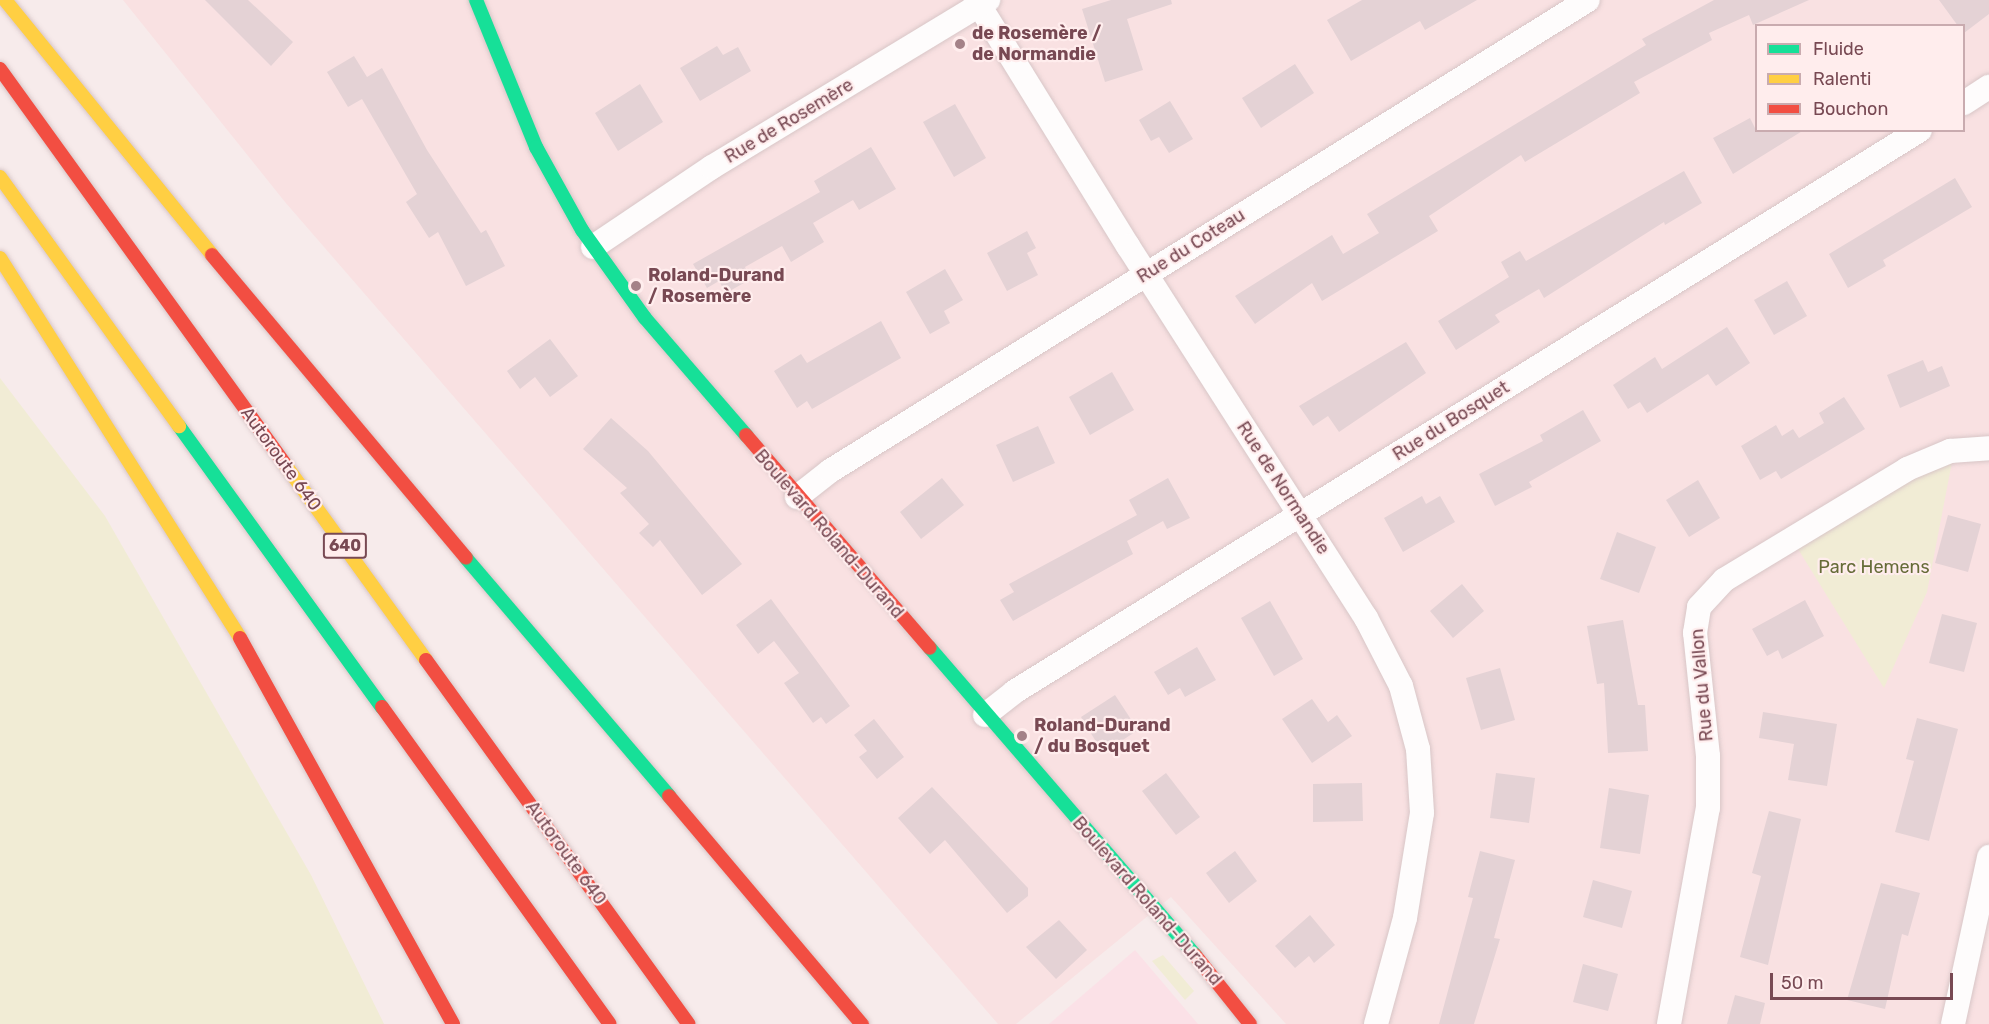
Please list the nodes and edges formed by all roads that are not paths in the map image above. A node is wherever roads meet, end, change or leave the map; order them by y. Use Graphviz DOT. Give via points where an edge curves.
graph roads {
  1 [pos="5,0"];
  2 [pos="476,0"];
  3 [pos="1588,0"];
  4 [pos="981,2"];
  5 [pos="0,69"];
  6 [pos="1989,87"];
  7 [pos="1965,102"];
  8 [pos="1917,132"];
  9 [pos="0,177"];
  10 [pos="593,247"];
  11 [pos="0,258"];
  12 [pos="1146,273"];
  13 [pos="1989,448"];
  14 [pos="797,497"];
  15 [pos="1300,514"];
  16 [pos="985,715"];
  17 [pos="1989,857"];
  18 [pos="453,1024"];
  19 [pos="610,1024"];
  20 [pos="689,1024"];
  21 [pos="862,1024"];
  22 [pos="1250,1024"];
  23 [pos="1376,1024"];
  24 [pos="1669,1024"];
  25 [pos="1953,1024"];
  1 -- 21 [label="main road" via="275,334"];
  2 -- 10 [label="main road, Boulevard Roland-Durand" via="536,147"];
  3 -- 12 [label="street, Rue du Coteau"];
  4 -- 10 [label="street, Rue de Rosemère" via="712,167"];
  4 -- 12 [label="street, Rue de Normandie"];
  5 -- 20 [label="main road, Autoroute 640 / 640"];
  6 -- 7 [label="street"];
  8 -- 15 [label="street, Rue du Bosquet"];
  9 -- 19 [label="main road"];
  10 -- 14 [label="main road, Boulevard Roland-Durand" via="660,338"];
  11 -- 18 [label="main road" via="137,468 269,685"];
  12 -- 14 [label="street, Rue du Coteau" via="830,471"];
  12 -- 15 [label="street, Rue de Normandie"];
  13 -- 24 [label="street, Rue du Vallon" via="1950,451 1907,470 1724,580 1699,607 1695,633 1708,756 1708,808"];
  14 -- 16 [label="main road, Boulevard Roland-Durand"];
  15 -- 16 [label="street, Rue du Bosquet" via="1014,692"];
  15 -- 23 [label="street, Rue de Normandie" via="1394,669 1409,708 1418,749 1422,792 1418,852 1396,958"];
  16 -- 22 [label="main road, Boulevard Roland-Durand" via="1208,970"];
  17 -- 25 [label="street"];
}
